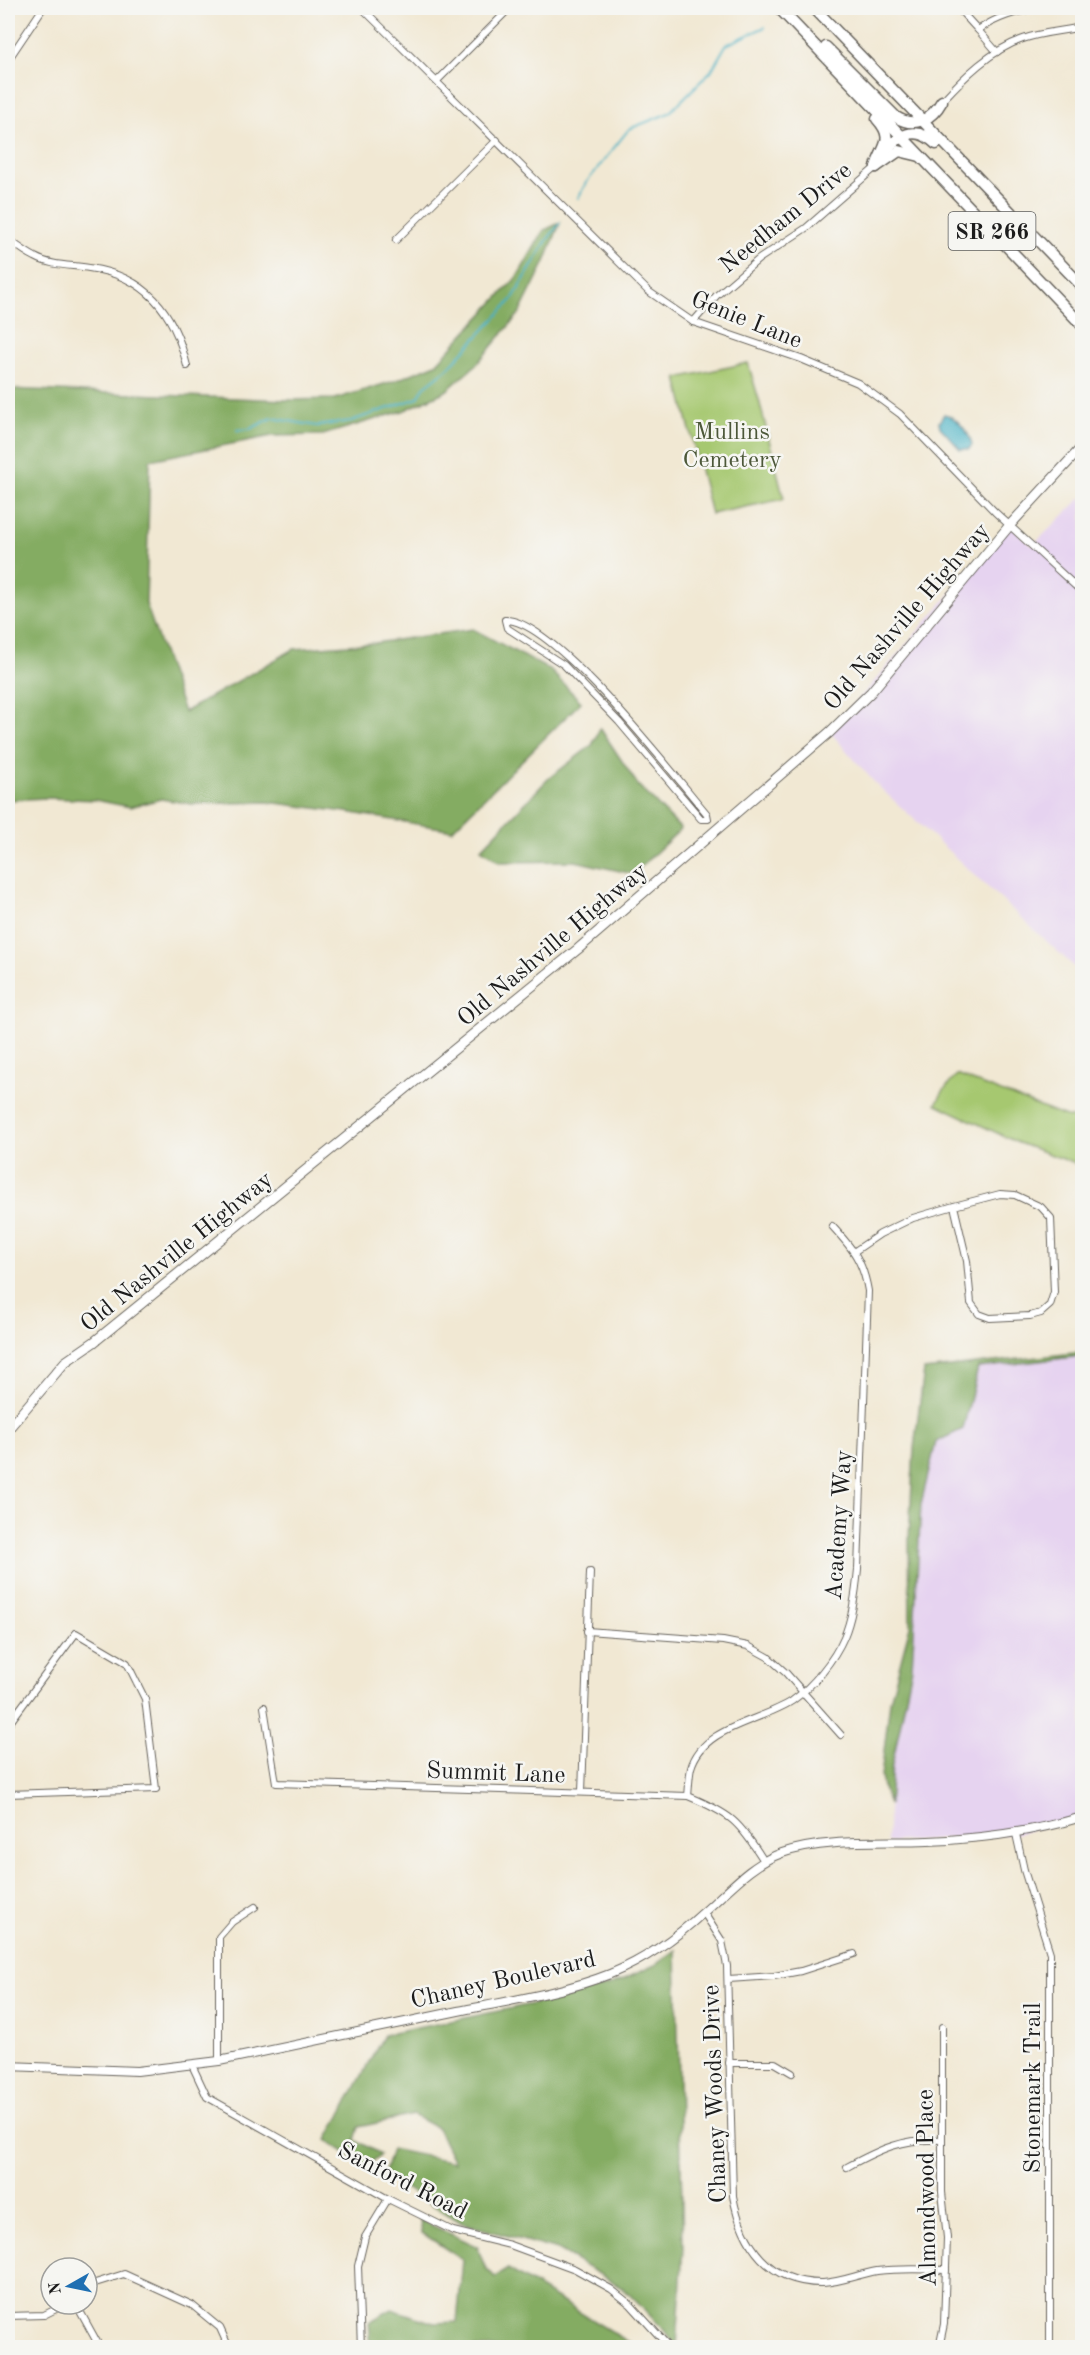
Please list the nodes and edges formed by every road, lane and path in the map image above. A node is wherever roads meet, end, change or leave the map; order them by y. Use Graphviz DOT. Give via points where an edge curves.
graph roads {
  1 [pos="43,8"];
  2 [pos="362,8"];
  3 [pos="510,8"];
  4 [pos="778,8"];
  5 [pos="814,8"];
  6 [pos="958,8"];
  7 [pos="1037,8"];
  8 [pos="1083,27"];
  9 [pos="978,30"];
  10 [pos="809,39"];
  11 [pos="997,52"];
  12 [pos="8,60"];
  13 [pos="437,81"];
  14 [pos="942,101"];
  15 [pos="907,105"];
  16 [pos="921,120"];
  17 [pos="902,136"];
  18 [pos="497,140"];
  19 [pos="882,153"];
  20 [pos="922,157"];
  21 [pos="876,167"];
  22 [pos="1010,212"];
  23 [pos="8,239"];
  24 [pos="396,240"];
  25 [pos="1083,285"];
  26 [pos="693,322"];
  27 [pos="1083,325"];
  28 [pos="187,366"];
  29 [pos="1083,447"];
  30 [pos="1010,525"];
  31 [pos="1083,592"];
  32 [pos="505,620"];
  33 [pos="954,1206"];
  34 [pos="832,1226"];
  35 [pos="855,1251"];
  36 [pos="8,1430"];
  37 [pos="590,1572"];
  38 [pos="588,1630"];
  39 [pos="804,1691"];
  40 [pos="264,1707"];
  41 [pos="8,1725"];
  42 [pos="841,1735"];
  43 [pos="582,1792"];
  44 [pos="8,1794"];
  45 [pos="688,1796"];
  46 [pos="1083,1817"];
  47 [pos="1016,1834"];
  48 [pos="764,1861"];
  49 [pos="255,1906"];
  50 [pos="704,1913"];
  51 [pos="854,1954"];
  52 [pos="728,1979"];
  53 [pos="942,2027"];
  54 [pos="219,2061"];
  55 [pos="729,2063"];
  56 [pos="8,2066"];
  57 [pos="192,2066"];
  58 [pos="792,2073"];
  59 [pos="942,2140"];
  60 [pos="847,2167"];
  61 [pos="388,2199"];
  62 [pos="946,2270"];
  63 [pos="99,2282"];
  64 [pos="39,2315"];
  65 [pos="8,2316"];
  66 [pos="82,2316"];
  67 [pos="97,2348"];
  68 [pos="229,2348"];
  69 [pos="361,2348"];
  70 [pos="670,2348"];
  71 [pos="939,2348"];
  72 [pos="1050,2348"];
  1 -- 12 [label="street"];
  2 -- 13 [label="street, Genie Lane"];
  3 -- 13 [label="street"];
  4 -- 10 [label="main road, SR 266"];
  5 -- 15 [label="main road, SR 266"];
  6 -- 9 [label="street"];
  7 -- 9 [label="street" via="1014,12"];
  8 -- 11 [label="street" via="1034,35"];
  9 -- 11 [label="street"];
  10 -- 16 [label="main road" via="822,44 896,117 910,124"];
  10 -- 17 [label="main road, SR 266"];
  10 -- 19 [label="main road" via="822,61 884,126 887,140"];
  11 -- 14 [label="street"];
  13 -- 18 [label="street, Genie Lane"];
  14 -- 15 [label="main road" via="921,110"];
  14 -- 16 [label="main road" via="933,115"];
  15 -- 16 [label="main road, SR 266"];
  16 -- 22 [label="main road, SR 266"];
  17 -- 19 [label="main road"];
  17 -- 20 [label="main road, SR 266"];
  17 -- 22 [label="main road" via="916,133 930,138 1003,212"];
  18 -- 24 [label="street"];
  18 -- 26 [label="street, Genie Lane" via="648,291"];
  19 -- 21 [label="main road"];
  20 -- 21 [label="main road" via="899,151"];
  20 -- 27 [label="main road, SR 266"];
  21 -- 26 [label="street, Needham Drive" via="806,228 759,259"];
  22 -- 25 [label="main road, SR 266"];
  23 -- 28 [label="street" via="36,258 120,275 139,284 164,308"];
  26 -- 30 [label="street, Genie Lane" via="858,383 900,414"];
  29 -- 30 [label="main road, Old Nashville Highway"];
  30 -- 31 [label="street, Genie Lane"];
  30 -- 36 [label="main road, Old Nashville Highway" via="871,692 830,732 565,960 176,1277 65,1362"];
  32 -- 32 [label="street" via="513,620 539,634 568,656 604,692 708,819 700,819 619,722 564,665 507,628"];
  33 -- 33 [label="street" via="1000,1194 1015,1195 1041,1207 1051,1218 1054,1292 1050,1305 1041,1313 990,1318 971,1304 967,1260"];
  33 -- 35 [label="street" via="913,1218"];
  34 -- 35 [label="street, Academy Way"];
  35 -- 39 [label="street, Academy Way" via="865,1272 868,1291 855,1591 844,1636 828,1664"];
  37 -- 38 [label="street"];
  38 -- 39 [label="street" via="748,1646 768,1657"];
  38 -- 43 [label="street"];
  39 -- 42 [label="street"];
  39 -- 45 [label="street, Academy Way" via="705,1745 692,1767"];
  40 -- 43 [label="street, Summit Lane" via="276,1783"];
  41 -- 44 [label="street" via="76,1633 128,1663 145,1699 156,1789"];
  43 -- 45 [label="street, Summit Lane"];
  45 -- 48 [label="street, Summit Lane" via="725,1813 745,1830"];
  46 -- 47 [label="street, Chaney Boulevard"];
  47 -- 48 [label="street, Chaney Boulevard" via="806,1847"];
  47 -- 72 [label="street, Stonemark Trail" via="1050,1953"];
  48 -- 50 [label="street, Chaney Boulevard"];
  49 -- 54 [label="street" via="219,1936"];
  50 -- 52 [label="street, Chaney Woods Drive" via="722,1941"];
  50 -- 54 [label="street, Chaney Boulevard" via="656,1952 603,1976 555,1991"];
  51 -- 52 [label="street" via="801,1971"];
  52 -- 55 [label="street, Chaney Woods Drive"];
  53 -- 59 [label="street, Almondwood Place"];
  54 -- 57 [label="street, Chaney Boulevard"];
  55 -- 58 [label="street" via="775,2063"];
  55 -- 62 [label="street, Chaney Woods Drive" via="733,2196 747,2243 761,2259 801,2281 824,2283 878,2271"];
  56 -- 57 [label="street, Chaney Boulevard" via="137,2071"];
  57 -- 61 [label="street, Sanford Road" via="207,2097"];
  59 -- 60 [label="street" via="899,2143"];
  59 -- 62 [label="street, Almondwood Place"];
  61 -- 69 [label="street" via="365,2237 358,2266"];
  61 -- 70 [label="street, Sanford Road" via="453,2231 575,2269 631,2305"];
  62 -- 71 [label="street, Almondwood Place"];
  63 -- 68 [label="street" via="124,2274 192,2306 220,2328"];
  64 -- 65 [label="street"];
  66 -- 67 [label="street"];
}
